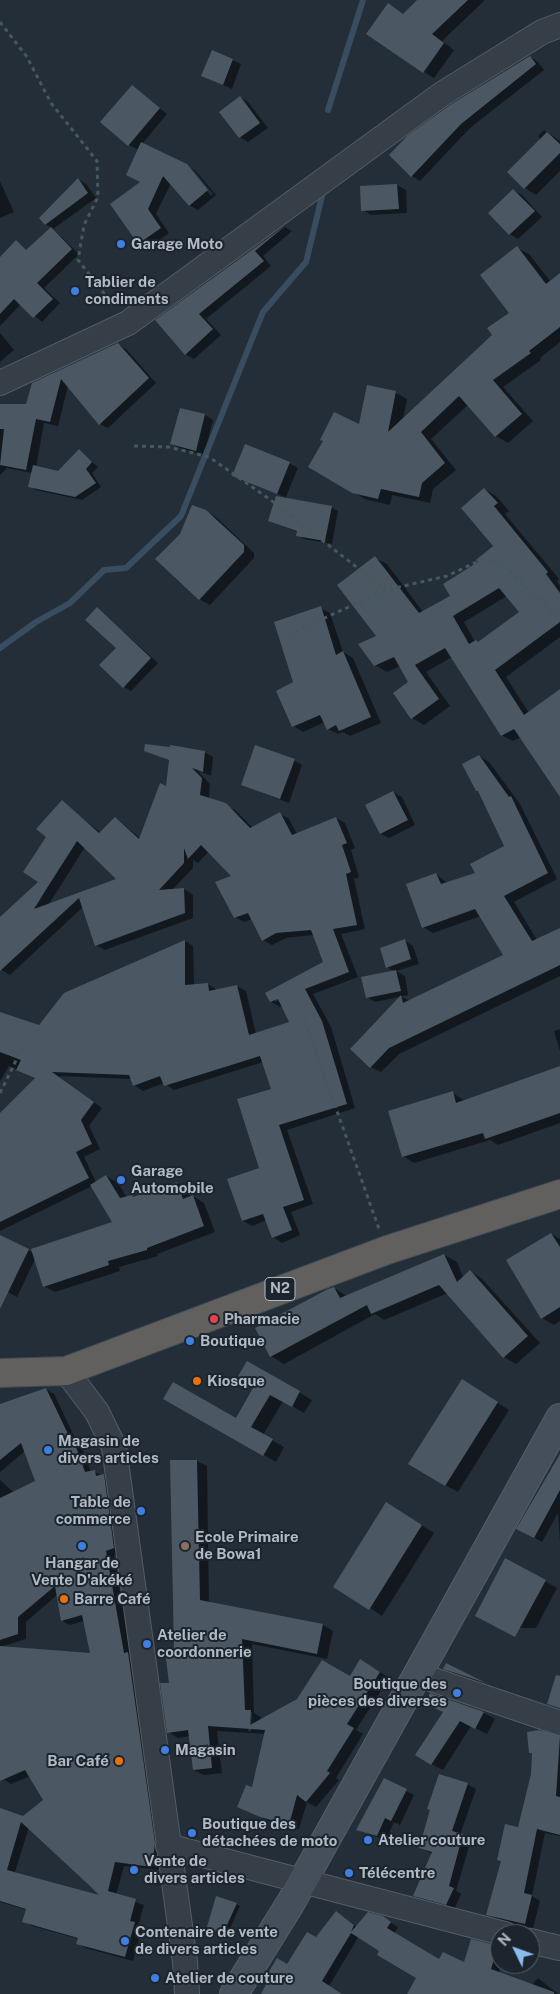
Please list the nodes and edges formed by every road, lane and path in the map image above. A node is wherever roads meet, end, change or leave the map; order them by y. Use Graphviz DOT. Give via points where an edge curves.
graph roads {
  1 [pos="0,22"];
  2 [pos="560,24"];
  3 [pos="128,323"];
  4 [pos="0,383"];
  5 [pos="134,446"];
  6 [pos="386,590"];
  7 [pos="560,619"];
  8 [pos="287,635"];
  9 [pos="305,1021"];
  10 [pos="25,1042"];
  11 [pos="0,1093"];
  12 [pos="560,1194"];
  13 [pos="387,1250"];
  14 [pos="66,1371"];
  15 [pos="0,1373"];
  16 [pos="560,1418"];
  17 [pos="416,1674"];
  18 [pos="560,1723"];
  19 [pos="168,1846"];
  20 [pos="301,1881"];
  21 [pos="490,1930"];
  22 [pos="540,1943"];
  23 [pos="560,1948"];
  24 [pos="187,1994"];
  25 [pos="234,1994"];
  1 -- 3 [label="path" via="27,57 51,103 98,161 98,197 84,225 78,260"];
  2 -- 3 [label="street" via="442,94"];
  3 -- 4 [label="street"];
  5 -- 6 [label="path" via="169,447 209,457 268,498"];
  6 -- 7 [label="path" via="447,576 483,559 503,565"];
  6 -- 8 [label="path"];
  9 -- 13 [label="path"];
  10 -- 11 [label="path"];
  12 -- 13 [label="highway, N2"];
  13 -- 14 [label="highway, N2"];
  14 -- 15 [label="highway, N2"];
  14 -- 19 [label="street" via="97,1412 114,1447"];
  16 -- 17 [label="main road"];
  17 -- 18 [label="street"];
  17 -- 20 [label="main road"];
  19 -- 20 [label="street"];
  19 -- 24 [label="street"];
  20 -- 21 [label="street"];
  20 -- 25 [label="main road"];
  22 -- 23 [label="street"];
}
